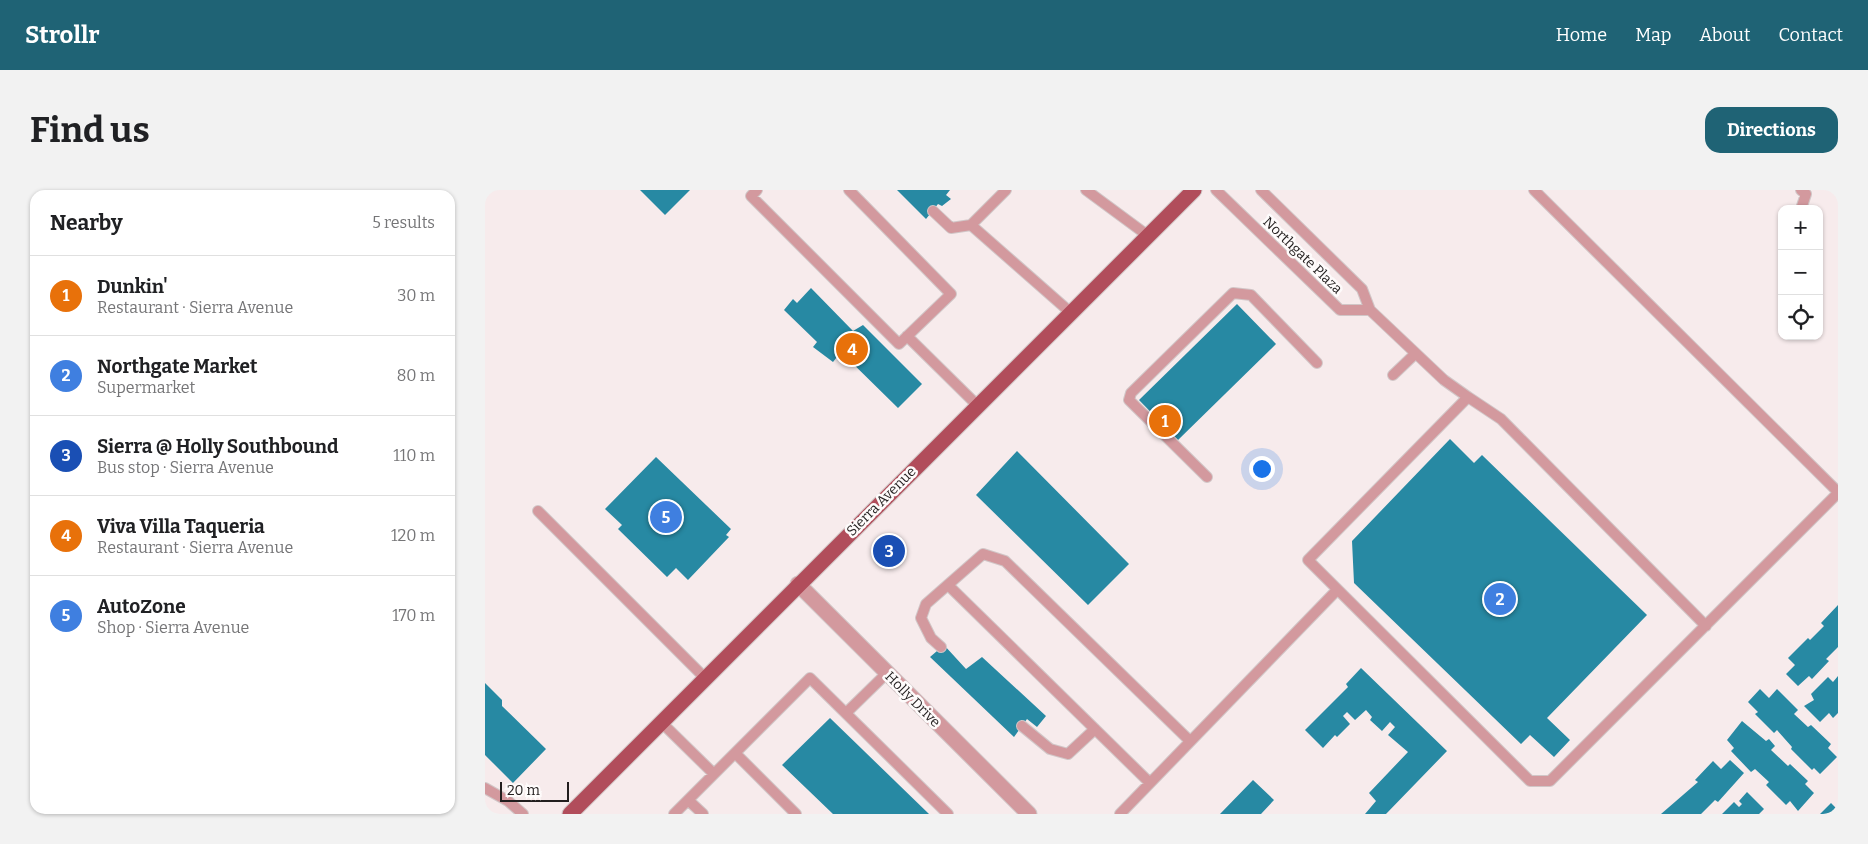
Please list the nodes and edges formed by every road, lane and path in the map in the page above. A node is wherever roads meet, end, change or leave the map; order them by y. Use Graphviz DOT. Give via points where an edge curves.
graph roads {
  1 [pos="757,190"];
  2 [pos="849,190"];
  3 [pos="1006,190"];
  4 [pos="1086,190"];
  5 [pos="1193,190"];
  6 [pos="1216,190"];
  7 [pos="1261,190"];
  8 [pos="1534,190"];
  9 [pos="1801,190"];
  10 [pos="1802,205"];
  11 [pos="933,211"];
  12 [pos="971,225"];
  13 [pos="1147,235"];
  14 [pos="1370,310"];
  15 [pos="1069,312"];
  16 [pos="907,336"];
  17 [pos="1415,354"];
  18 [pos="1317,364"];
  19 [pos="1393,375"];
  20 [pos="1468,397"];
  21 [pos="977,405"];
  22 [pos="1207,477"];
  23 [pos="1838,492"];
  24 [pos="538,511"];
  25 [pos="798,584"];
  26 [pos="948,585"];
  27 [pos="1337,590"];
  28 [pos="1706,626"];
  29 [pos="941,647"];
  30 [pos="887,673"];
  31 [pos="705,678"];
  32 [pos="846,713"];
  33 [pos="661,722"];
  34 [pos="1022,726"];
  35 [pos="1095,729"];
  36 [pos="1190,741"];
  37 [pos="735,753"];
  38 [pos="714,774"];
  39 [pos="1150,783"];
  40 [pos="485,788"];
  41 [pos="688,800"];
  42 [pos="523,814"];
  43 [pos="570,814"];
  44 [pos="674,814"];
  45 [pos="703,814"];
  46 [pos="796,814"];
  47 [pos="948,814"];
  48 [pos="1029,814"];
  49 [pos="1120,814"];
  1 -- 16 [label="lane" via="751,196 899,344"];
  2 -- 16 [label="lane" via="951,294"];
  3 -- 12 [label="lane"];
  4 -- 13 [label="lane"];
  5 -- 13 [label="main road, Sierra Avenue"];
  6 -- 14 [label="lane, Northgate Plaza" via="1340,310"];
  7 -- 14 [label="lane, Northgate Plaza" via="1362,289"];
  8 -- 23 [label="lane"];
  9 -- 10 [label="lane" via="1806,194"];
  11 -- 12 [label="lane" via="951,228"];
  12 -- 15 [label="lane"];
  13 -- 15 [label="main road, Sierra Avenue"];
  14 -- 17 [label="lane"];
  15 -- 21 [label="main road, Sierra Avenue"];
  16 -- 21 [label="lane"];
  17 -- 19 [label="lane"];
  17 -- 20 [label="lane"];
  18 -- 22 [label="lane" via="1251,295 1233,293 1131,393 1129,400"];
  20 -- 27 [label="lane" via="1307,560"];
  20 -- 28 [label="lane" via="1501,419"];
  21 -- 25 [label="main road, Sierra Avenue"];
  23 -- 28 [label="lane"];
  24 -- 31 [label="lane"];
  25 -- 30 [label="street, Holly Drive"];
  25 -- 31 [label="main road, Sierra Avenue"];
  26 -- 29 [label="lane" via="925,604 921,618 931,638"];
  26 -- 35 [label="lane"];
  26 -- 36 [label="lane" via="983,554 1005,561"];
  27 -- 28 [label="lane" via="1530,782 1550,781"];
  27 -- 36 [label="lane"];
  30 -- 32 [label="lane"];
  30 -- 48 [label="street, Holly Drive"];
  31 -- 33 [label="main road, Sierra Avenue"];
  32 -- 37 [label="lane" via="810,678"];
  32 -- 47 [label="lane"];
  33 -- 38 [label="lane"];
  33 -- 43 [label="main road, Sierra Avenue"];
  34 -- 35 [label="lane" via="1050,749 1068,754"];
  35 -- 39 [label="lane"];
  36 -- 39 [label="lane"];
  37 -- 38 [label="lane"];
  37 -- 46 [label="lane"];
  38 -- 41 [label="lane"];
  39 -- 49 [label="lane"];
  40 -- 42 [label="lane"];
  41 -- 44 [label="lane"];
  41 -- 45 [label="lane"];
}
